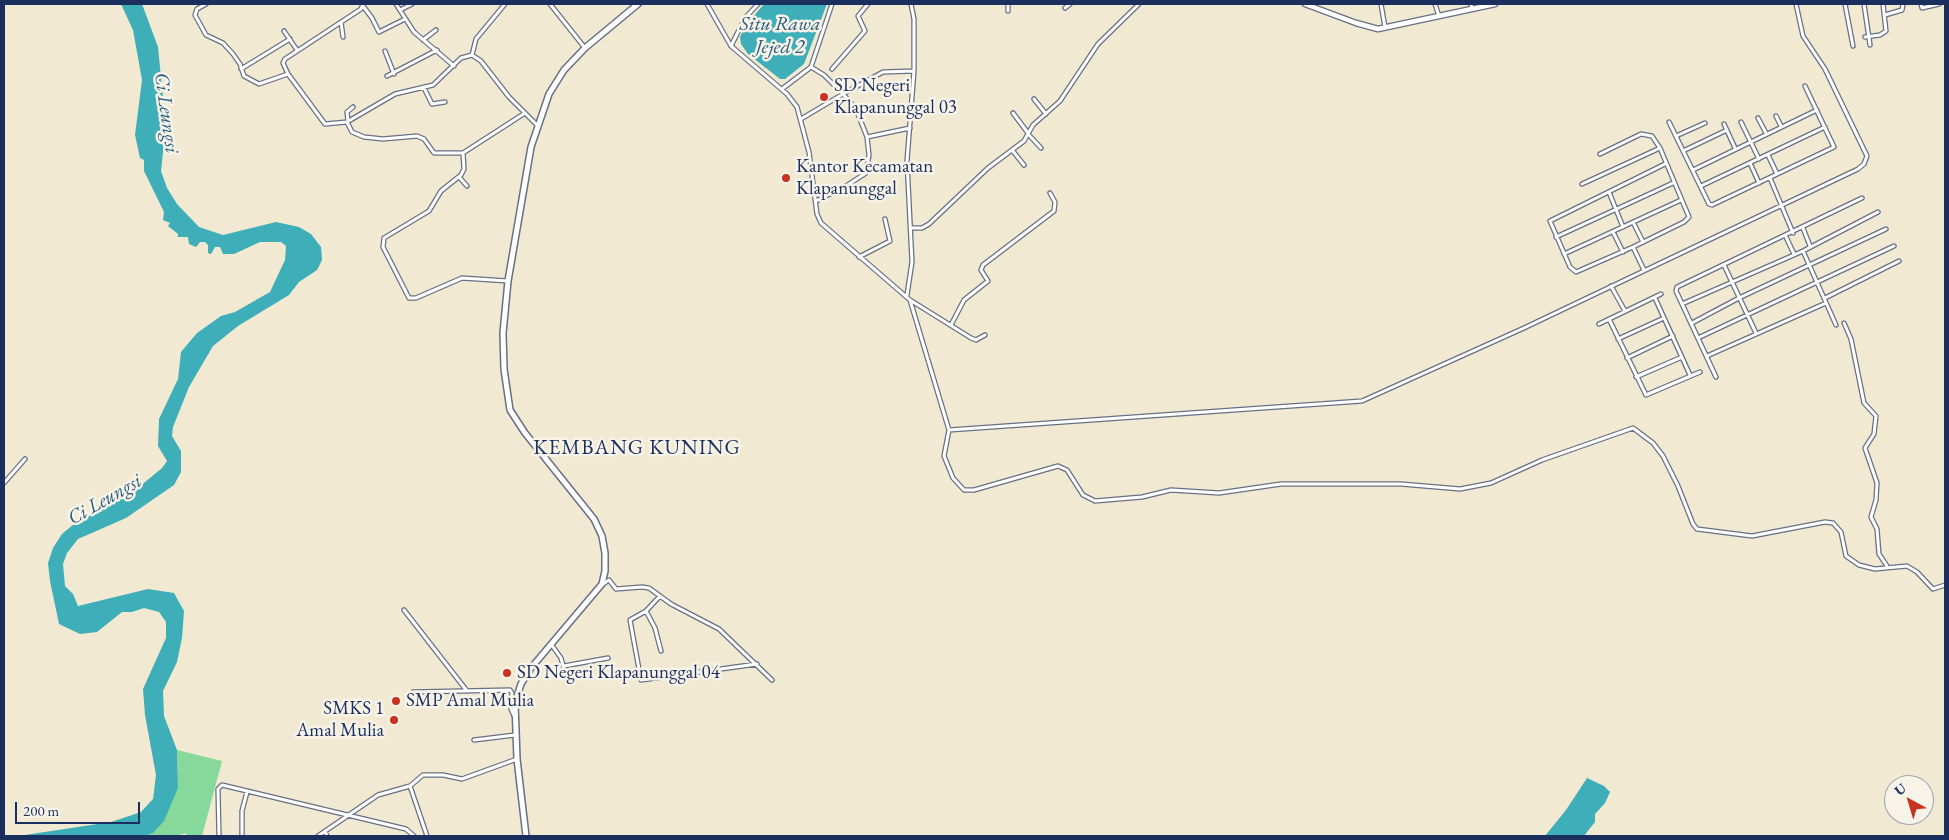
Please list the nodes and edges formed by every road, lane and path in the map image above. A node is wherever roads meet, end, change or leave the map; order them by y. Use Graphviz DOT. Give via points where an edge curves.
graph roads {
  1 [pos="206,4"];
  2 [pos="396,4"];
  3 [pos="412,4"];
  4 [pos="505,4"];
  5 [pos="550,4"];
  6 [pos="638,4"];
  7 [pos="707,4"];
  8 [pos="758,4"];
  9 [pos="832,4"];
  10 [pos="868,4"];
  11 [pos="911,4"];
  12 [pos="1008,4"];
  13 [pos="1070,4"];
  14 [pos="1139,4"];
  15 [pos="1305,4"];
  16 [pos="1381,4"];
  17 [pos="1435,4"];
  18 [pos="1495,4"];
  19 [pos="1796,4"];
  20 [pos="1845,4"];
  21 [pos="1864,4"];
  22 [pos="1883,4"];
  23 [pos="1903,4"];
  24 [pos="1921,4"];
  25 [pos="1938,4"];
  26 [pos="363,5"];
  27 [pos="1471,6"];
  28 [pos="1065,8"];
  29 [pos="400,10"];
  30 [pos="1008,11"];
  31 [pos="1884,14"];
  32 [pos="1439,16"];
  33 [pos="405,19"];
  34 [pos="341,22"];
  35 [pos="1386,28"];
  36 [pos="436,30"];
  37 [pos="284,31"];
  38 [pos="1867,36"];
  39 [pos="343,37"];
  40 [pos="290,39"];
  41 [pos="423,40"];
  42 [pos="1870,45"];
  43 [pos="730,46"];
  44 [pos="1853,46"];
  45 [pos="585,48"];
  46 [pos="297,50"];
  47 [pos="437,50"];
  48 [pos="385,51"];
  49 [pos="472,55"];
  50 [pos="454,66"];
  51 [pos="811,67"];
  52 [pos="241,69"];
  53 [pos="832,69"];
  54 [pos="914,71"];
  55 [pos="288,74"];
  56 [pos="394,74"];
  57 [pos="387,76"];
  58 [pos="1805,86"];
  59 [pos="424,88"];
  60 [pos="782,89"];
  61 [pos="843,94"];
  62 [pos="1034,99"];
  63 [pos="445,102"];
  64 [pos="353,107"];
  65 [pos="1817,110"];
  66 [pos="525,113"];
  67 [pos="1013,113"];
  68 [pos="1046,114"];
  69 [pos="1776,116"];
  70 [pos="1758,118"];
  71 [pos="801,119"];
  72 [pos="348,122"];
  73 [pos="1669,122"];
  74 [pos="1742,122"];
  75 [pos="1705,123"];
  76 [pos="1724,124"];
  77 [pos="537,125"];
  78 [pos="1781,126"];
  79 [pos="1825,127"];
  80 [pos="910,128"];
  81 [pos="1727,130"];
  82 [pos="1028,133"];
  83 [pos="1766,133"];
  84 [pos="1676,136"];
  85 [pos="867,137"];
  86 [pos="1750,141"];
  87 [pos="1041,148"];
  88 [pos="1660,148"];
  89 [pos="1735,148"];
  90 [pos="1012,150"];
  91 [pos="1683,151"];
  92 [pos="463,153"];
  93 [pos="1600,154"];
  94 [pos="1768,155"];
  95 [pos="1759,159"];
  96 [pos="1750,163"];
  97 [pos="1664,164"];
  98 [pos="1024,165"];
  99 [pos="1692,170"];
  100 [pos="1777,174"];
  101 [pos="459,177"];
  102 [pos="1770,178"];
  103 [pos="1673,183"];
  104 [pos="1759,183"];
  105 [pos="1582,184"];
  106 [pos="467,186"];
  107 [pos="1701,186"];
  108 [pos="1609,192"];
  109 [pos="1050,193"];
  110 [pos="1862,198"];
  111 [pos="1681,200"];
  112 [pos="816,201"];
  113 [pos="1782,205"];
  114 [pos="1616,210"];
  115 [pos="1878,212"];
  116 [pos="885,219"];
  117 [pos="1634,224"];
  118 [pos="1623,227"];
  119 [pos="910,228"];
  120 [pos="1803,228"];
  121 [pos="1886,229"];
  122 [pos="1613,232"];
  123 [pos="1792,232"];
  124 [pos="1786,237"];
  125 [pos="1556,238"];
  126 [pos="1644,242"];
  127 [pos="1810,246"];
  128 [pos="1894,246"];
  129 [pos="1633,247"];
  130 [pos="1803,251"];
  131 [pos="1622,252"];
  132 [pos="1564,254"];
  133 [pos="1794,254"];
  134 [pos="858,257"];
  135 [pos="1899,261"];
  136 [pos="1724,265"];
  137 [pos="1810,267"];
  138 [pos="1644,270"];
  139 [pos="508,281"];
  140 [pos="1731,281"];
  141 [pos="1818,284"];
  142 [pos="1611,286"];
  143 [pos="1661,294"];
  144 [pos="908,298"];
  145 [pos="1655,298"];
  146 [pos="1739,298"];
  147 [pos="1825,301"];
  148 [pos="1682,304"];
  149 [pos="1625,311"];
  150 [pos="1748,315"];
  151 [pos="1664,318"];
  152 [pos="1609,319"];
  153 [pos="1692,323"];
  154 [pos="1844,323"];
  155 [pos="1599,324"];
  156 [pos="951,325"];
  157 [pos="1836,325"];
  158 [pos="1756,333"];
  159 [pos="985,335"];
  160 [pos="1673,336"];
  161 [pos="1698,338"];
  162 [pos="1618,339"];
  163 [pos="1707,356"];
  164 [pos="1682,357"];
  165 [pos="1627,358"];
  166 [pos="1700,372"];
  167 [pos="1690,376"];
  168 [pos="1636,377"];
  169 [pos="1716,377"];
  170 [pos="949,430"];
  171 [pos="25,459"];
  172 [pos="4,483"];
  173 [pos="1888,567"];
  174 [pos="602,584"];
  175 [pos="1945,585"];
  176 [pos="660,596"];
  177 [pos="404,610"];
  178 [pos="646,611"];
  179 [pos="552,644"];
  180 [pos="661,651"];
  181 [pos="608,658"];
  182 [pos="757,664"];
  183 [pos="564,666"];
  184 [pos="772,680"];
  185 [pos="567,681"];
  186 [pos="467,691"];
  187 [pos="413,692"];
  188 [pos="516,720"];
  189 [pos="515,735"];
  190 [pos="474,740"];
  191 [pos="517,759"];
  192 [pos="410,786"];
  193 [pos="247,792"];
  194 [pos="347,816"];
  195 [pos="324,831"];
  196 [pos="219,836"];
  197 [pos="242,836"];
  198 [pos="318,836"];
  199 [pos="326,836"];
  200 [pos="414,836"];
  201 [pos="427,836"];
  202 [pos="526,836"];
  1 -- 52 [label="street" via="194,15 206,36 223,43"];
  2 -- 29 [label="street"];
  3 -- 29 [label="street"];
  4 -- 49 [label="street" via="476,39"];
  5 -- 45 [label="street"];
  6 -- 45 [label="main road"];
  7 -- 43 [label="street"];
  8 -- 43 [label="street"];
  9 -- 51 [label="street"];
  10 -- 53 [label="street" via="858,16 865,31"];
  11 -- 54 [label="street"];
  12 -- 30 [label="street"];
  13 -- 28 [label="street"];
  14 -- 68 [label="street" via="1098,44 1060,101"];
  15 -- 35 [label="street" via="1364,26"];
  16 -- 35 [label="street"];
  17 -- 32 [label="street"];
  18 -- 27 [label="street"];
  19 -- 113 [label="street" via="1803,36 1825,70 1866,156 1858,169"];
  20 -- 44 [label="street"];
  21 -- 38 [label="street"];
  22 -- 31 [label="street"];
  23 -- 31 [label="street" via="1902,10"];
  24 -- 25 [label="street" via="1922,8"];
  26 -- 33 [label="street" via="379,32"];
  26 -- 34 [label="street"];
  27 -- 32 [label="street"];
  29 -- 33 [label="street"];
  31 -- 38 [label="street" via="1884,34"];
  32 -- 35 [label="street"];
  33 -- 41 [label="street"];
  34 -- 39 [label="street"];
  34 -- 46 [label="street"];
  36 -- 41 [label="street"];
  37 -- 40 [label="street"];
  38 -- 42 [label="street"];
  40 -- 46 [label="street"];
  40 -- 52 [label="street"];
  41 -- 47 [label="street"];
  43 -- 60 [label="street"];
  45 -- 77 [label="main road" via="555,82"];
  46 -- 55 [label="street" via="283,61"];
  47 -- 50 [label="street"];
  47 -- 56 [label="street"];
  48 -- 56 [label="street"];
  49 -- 50 [label="street" via="461,58"];
  49 -- 66 [label="street" via="481,61"];
  50 -- 59 [label="street" via="437,83"];
  51 -- 60 [label="street"];
  51 -- 61 [label="street"];
  52 -- 55 [label="street" via="244,76 259,84"];
  54 -- 61 [label="street" via="883,72"];
  54 -- 80 [label="street"];
  55 -- 72 [label="street" via="325,124"];
  56 -- 57 [label="street"];
  58 -- 65 [label="street"];
  59 -- 63 [label="street" via="432,104"];
  59 -- 72 [label="street" via="395,94"];
  60 -- 71 [label="street" via="793,101"];
  61 -- 71 [label="street"];
  61 -- 85 [label="street" via="856,109"];
  62 -- 68 [label="street"];
  64 -- 72 [label="street" via="347,112"];
  65 -- 78 [label="street"];
  65 -- 79 [label="street"];
  66 -- 77 [label="street"];
  66 -- 92 [label="street"];
  67 -- 82 [label="street"];
  68 -- 82 [label="street"];
  69 -- 78 [label="street"];
  70 -- 83 [label="street"];
  71 -- 112 [label="street"];
  72 -- 92 [label="street" via="352,132 364,137 417,136 424,139 434,153"];
  73 -- 84 [label="street"];
  74 -- 86 [label="street"];
  75 -- 84 [label="street"];
  76 -- 81 [label="street"];
  77 -- 139 [label="main road"];
  78 -- 83 [label="street"];
  79 -- 94 [label="street"];
  79 -- 100 [label="street" via="1834,147"];
  80 -- 85 [label="street"];
  80 -- 119 [label="street" via="907,161"];
  81 -- 89 [label="street"];
  81 -- 91 [label="street"];
  82 -- 87 [label="street"];
  82 -- 90 [label="street" via="1024,141"];
  83 -- 86 [label="street"];
  84 -- 91 [label="street"];
  85 -- 112 [label="street" via="869,156 866,173"];
  86 -- 89 [label="street"];
  86 -- 95 [label="street"];
  88 -- 93 [label="street" via="1652,136 1642,134"];
  88 -- 97 [label="street"];
  88 -- 105 [label="street"];
  89 -- 99 [label="street"];
  90 -- 98 [label="street"];
  90 -- 119 [label="street" via="988,168 929,224"];
  91 -- 99 [label="street"];
  92 -- 101 [label="street" via="464,169"];
  94 -- 95 [label="street"];
  94 -- 100 [label="street"];
  95 -- 96 [label="street"];
  96 -- 104 [label="street"];
  96 -- 107 [label="street"];
  97 -- 103 [label="street"];
  97 -- 108 [label="street"];
  99 -- 107 [label="street"];
  100 -- 102 [label="street"];
  101 -- 106 [label="street"];
  101 -- 139 [label="street" via="441,191 429,211 384,238 383,247 409,298 462,278"];
  102 -- 104 [label="street"];
  102 -- 113 [label="street"];
  103 -- 111 [label="street"];
  103 -- 114 [label="street"];
  104 -- 107 [label="street" via="1711,205"];
  108 -- 114 [label="street"];
  108 -- 125 [label="street" via="1551,220"];
  109 -- 156 [label="street" via="1056,204 1054,211 985,263 981,270 988,280 964,300"];
  110 -- 120 [label="street"];
  111 -- 117 [label="street"];
  111 -- 126 [label="street" via="1688,220"];
  112 -- 134 [label="street" via="821,223"];
  113 -- 123 [label="street"];
  113 -- 138 [label="street"];
  114 -- 118 [label="street"];
  114 -- 125 [label="street"];
  115 -- 127 [label="street"];
  116 -- 134 [label="street" via="890,241"];
  117 -- 118 [label="street"];
  117 -- 126 [label="street"];
  118 -- 122 [label="street"];
  119 -- 144 [label="street" via="912,262"];
  120 -- 123 [label="street"];
  120 -- 127 [label="street"];
  121 -- 137 [label="street"];
  122 -- 131 [label="street"];
  122 -- 132 [label="street"];
  123 -- 124 [label="street"];
  124 -- 133 [label="street"];
  124 -- 136 [label="street"];
  125 -- 132 [label="street"];
  126 -- 129 [label="street"];
  127 -- 130 [label="street"];
  128 -- 141 [label="street"];
  129 -- 131 [label="street"];
  129 -- 138 [label="street"];
  130 -- 133 [label="street"];
  130 -- 137 [label="street"];
  131 -- 132 [label="street" via="1576,272"];
  133 -- 140 [label="street"];
  134 -- 144 [label="street"];
  135 -- 147 [label="street"];
  136 -- 140 [label="street"];
  136 -- 148 [label="street" via="1677,287"];
  137 -- 141 [label="street"];
  137 -- 146 [label="street"];
  138 -- 142 [label="street"];
  139 -- 174 [label="main road" via="504,360 505,390 510,410 599,527 605,553"];
  140 -- 146 [label="street"];
  140 -- 148 [label="street"];
  141 -- 147 [label="street"];
  141 -- 150 [label="street"];
  142 -- 149 [label="street"];
  142 -- 170 [label="street" via="1362,401"];
  143 -- 145 [label="street"];
  144 -- 156 [label="street"];
  144 -- 170 [label="street"];
  145 -- 149 [label="street"];
  145 -- 151 [label="street"];
  146 -- 150 [label="street"];
  146 -- 153 [label="street"];
  147 -- 157 [label="street"];
  147 -- 158 [label="street"];
  148 -- 153 [label="street"];
  149 -- 152 [label="street"];
  150 -- 158 [label="street"];
  150 -- 161 [label="street"];
  151 -- 160 [label="street"];
  151 -- 162 [label="street"];
  152 -- 155 [label="street"];
  152 -- 162 [label="street"];
  153 -- 161 [label="street"];
  154 -- 173 [label="street" via="1851,339 1864,403 1875,415 1874,434 1866,448 1876,483 1876,500 1870,516 1877,529 1879,554"];
  156 -- 159 [label="street" via="976,340"];
  158 -- 163 [label="street"];
  160 -- 164 [label="street"];
  160 -- 165 [label="street"];
  161 -- 163 [label="street"];
  162 -- 165 [label="street"];
  163 -- 169 [label="street"];
  164 -- 167 [label="street"];
  164 -- 168 [label="street"];
  165 -- 168 [label="street"];
  166 -- 167 [label="street"];
  167 -- 168 [label="street" via="1646,395"];
  170 -- 173 [label="street" via="944,456 953,478 964,490 1058,466 1067,470 1083,496 1095,501 1171,490 1219,493 1280,484 1401,484 1460,489 1491,483 1542,460 1633,428 1653,443 1663,456 1697,529 1752,536 1829,522 1840,529 1844,550 1851,561 1870,569"];
  171 -- 172 [label="street"];
  173 -- 175 [label="street" via="1913,568 1933,589"];
  174 -- 176 [label="street" via="609,580 616,589 646,587"];
  174 -- 179 [label="main road"];
  176 -- 178 [label="street"];
  176 -- 182 [label="street" via="719,629"];
  177 -- 186 [label="street"];
  178 -- 180 [label="street"];
  178 -- 182 [label="street" via="630,620 641,680"];
  179 -- 183 [label="street"];
  179 -- 188 [label="main road" via="530,668 521,684 515,703"];
  181 -- 183 [label="street"];
  182 -- 184 [label="street"];
  183 -- 185 [label="street"];
  186 -- 187 [label="street"];
  186 -- 188 [label="street" via="510,690 511,709"];
  188 -- 189 [label="main road"];
  189 -- 190 [label="street"];
  189 -- 191 [label="main road"];
  191 -- 192 [label="street" via="462,779 423,775"];
  191 -- 202 [label="main road"];
  192 -- 194 [label="street" via="383,792"];
  192 -- 201 [label="street"];
  193 -- 194 [label="street"];
  193 -- 196 [label="street" via="222,785 218,787"];
  193 -- 197 [label="street" via="242,811"];
  194 -- 195 [label="street"];
  194 -- 200 [label="street" via="406,830"];
  195 -- 198 [label="street"];
  195 -- 199 [label="street"];
}
